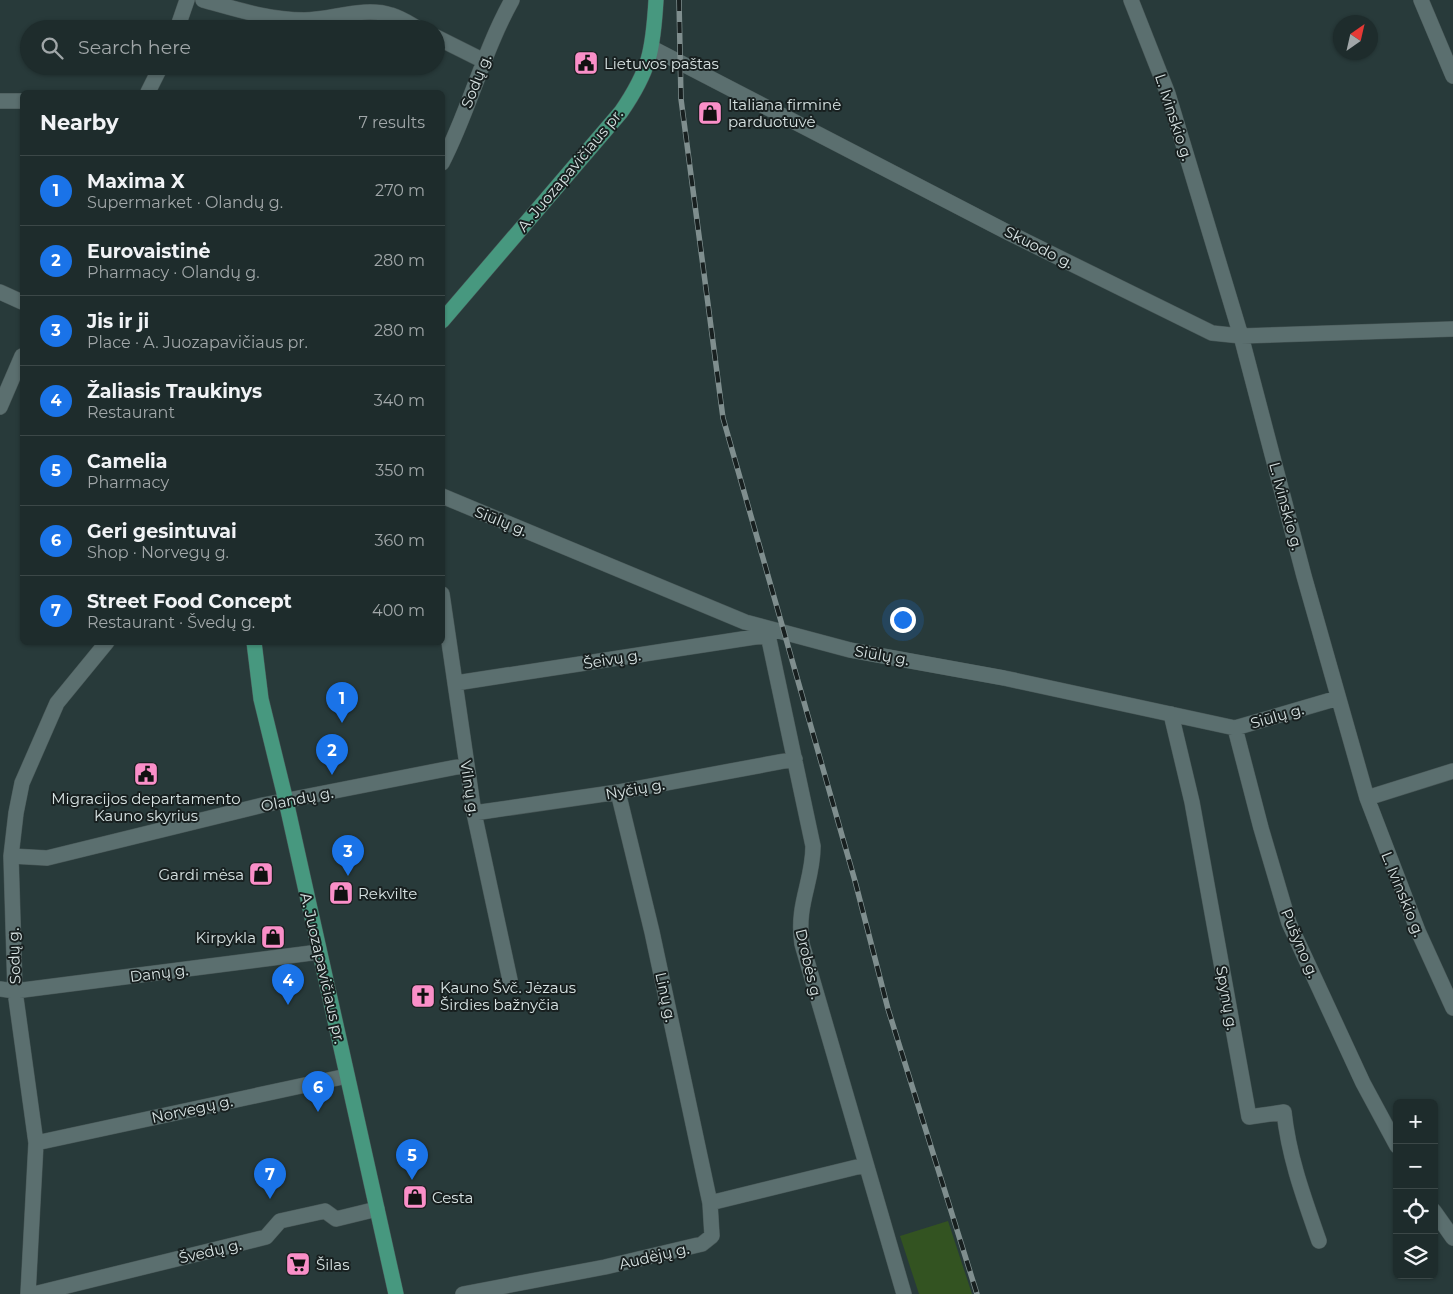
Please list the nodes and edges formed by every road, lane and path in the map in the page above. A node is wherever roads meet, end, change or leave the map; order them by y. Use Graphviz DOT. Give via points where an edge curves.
graph roads {
  1 [pos="187,0"];
  2 [pos="203,0"];
  3 [pos="512,0"];
  4 [pos="656,0"];
  5 [pos="1131,0"];
  6 [pos="1422,0"];
  7 [pos="180,20"];
  8 [pos="305,20"];
  9 [pos="305,20"];
  10 [pos="401,20"];
  11 [pos="445,42"];
  12 [pos="652,48"];
  13 [pos="484,61"];
  14 [pos="156,75"];
  15 [pos="1453,76"];
  16 [pos="149,90"];
  17 [pos="0,101"];
  18 [pos="20,101"];
  19 [pos="445,157"];
  20 [pos="0,292"];
  21 [pos="20,301"];
  22 [pos="445,317"];
  23 [pos="1453,330"];
  24 [pos="1240,336"];
  25 [pos="20,361"];
  26 [pos="0,407"];
  27 [pos="445,497"];
  28 [pos="445,613"];
  29 [pos="769,632"];
  30 [pos="105,645"];
  31 [pos="254,645"];
  32 [pos="456,683"];
  33 [pos="1338,698"];
  34 [pos="1171,714"];
  35 [pos="1235,728"];
  36 [pos="795,759"];
  37 [pos="466,765"];
  38 [pos="1453,771"];
  39 [pos="618,792"];
  40 [pos="1367,798"];
  41 [pos="286,801"];
  42 [pos="474,813"];
  43 [pos="12,856"];
  44 [pos="319,952"];
  45 [pos="510,980"];
  46 [pos="8,990"];
  47 [pos="1453,1008"];
  48 [pos="347,1076"];
  49 [pos="36,1143"];
  50 [pos="1396,1144"];
  51 [pos="864,1165"];
  52 [pos="710,1203"];
  53 [pos="377,1209"];
  54 [pos="1438,1217"];
  55 [pos="1453,1238"];
  56 [pos="1319,1240"];
  57 [pos="28,1294"];
  58 [pos="34,1294"];
  59 [pos="396,1294"];
  60 [pos="462,1294"];
  61 [pos="904,1294"];
  1 -- 7 [label="street"];
  2 -- 9 [label="street" via="257,15"];
  3 -- 13 [label="street, Sodų g."];
  4 -- 12 [label="main road, A. Juozapavičiaus pr."];
  5 -- 24 [label="street, L. Ivinskio g." via="1168,94"];
  6 -- 15 [label="street"];
  8 -- 10 [label="street" via="376,13"];
  11 -- 13 [label="street"];
  12 -- 22 [label="main road, A. Juozapavičiaus pr." via="638,87 621,112"];
  12 -- 24 [label="street, Skuodo g." via="1195,325 1212,333"];
  13 -- 19 [label="street, Sodų g."];
  14 -- 16 [label="street"];
  17 -- 18 [label="street"];
  20 -- 21 [label="street"];
  23 -- 24 [label="street, Skuodo g."];
  24 -- 33 [label="street, L. Ivinskio g."];
  25 -- 26 [label="street"];
  27 -- 29 [label="street, Siūlų g."];
  28 -- 32 [label="street, Vilnų g."];
  29 -- 32 [label="street, Šeivų g."];
  29 -- 34 [label="street, Siūlų g."];
  29 -- 36 [label="street, Drobės g."];
  30 -- 43 [label="street, Sodų g." via="57,703 22,783"];
  31 -- 41 [label="main road, A. Juozapavičiaus pr." via="258,683"];
  32 -- 37 [label="street, Vilnų g."];
  33 -- 35 [label="street, Siūlų g."];
  33 -- 40 [label="street, L. Ivinskio g."];
  34 -- 35 [label="street, Siūlų g."];
  34 -- 56 [label="street, Spynų g." via="1192,802 1249,1117 1284,1112 1292,1162"];
  35 -- 50 [label="street, Pušyno g." via="1260,828 1290,923 1359,1075"];
  36 -- 39 [label="street, Nyčių g."];
  36 -- 51 [label="street, Drobės g." via="813,846 813,862 800,914 802,944"];
  37 -- 41 [label="street, Olandų g."];
  37 -- 42 [label="street, Vilnų g."];
  38 -- 40 [label="street"];
  39 -- 42 [label="street, Nyčių g."];
  39 -- 52 [label="street, Linų g." via="652,932"];
  40 -- 47 [label="street, L. Ivinskio g." via="1411,914"];
  41 -- 43 [label="street, Olandų g." via="47,858"];
  41 -- 44 [label="main road, A. Juozapavičiaus pr."];
  42 -- 45 [label="street, Vilnų g."];
  43 -- 46 [label="street, Sodų g."];
  44 -- 46 [label="street, Danų g."];
  44 -- 48 [label="main road, A. Juozapavičiaus pr."];
  46 -- 49 [label="street, Sodų g."];
  48 -- 49 [label="street, Norvegų g."];
  48 -- 53 [label="main road, A. Juozapavičiaus pr."];
  49 -- 57 [label="street, Sodų g."];
  51 -- 52 [label="street"];
  51 -- 61 [label="street, Drobės g."];
  52 -- 60 [label="street, Audėjų g." via="712,1236 702,1244 605,1267"];
  53 -- 58 [label="street, Švedų g." via="336,1219 325,1211 280,1221 266,1237"];
  53 -- 59 [label="main road, A. Juozapavičiaus pr."];
  54 -- 55 [label="street"];
}
